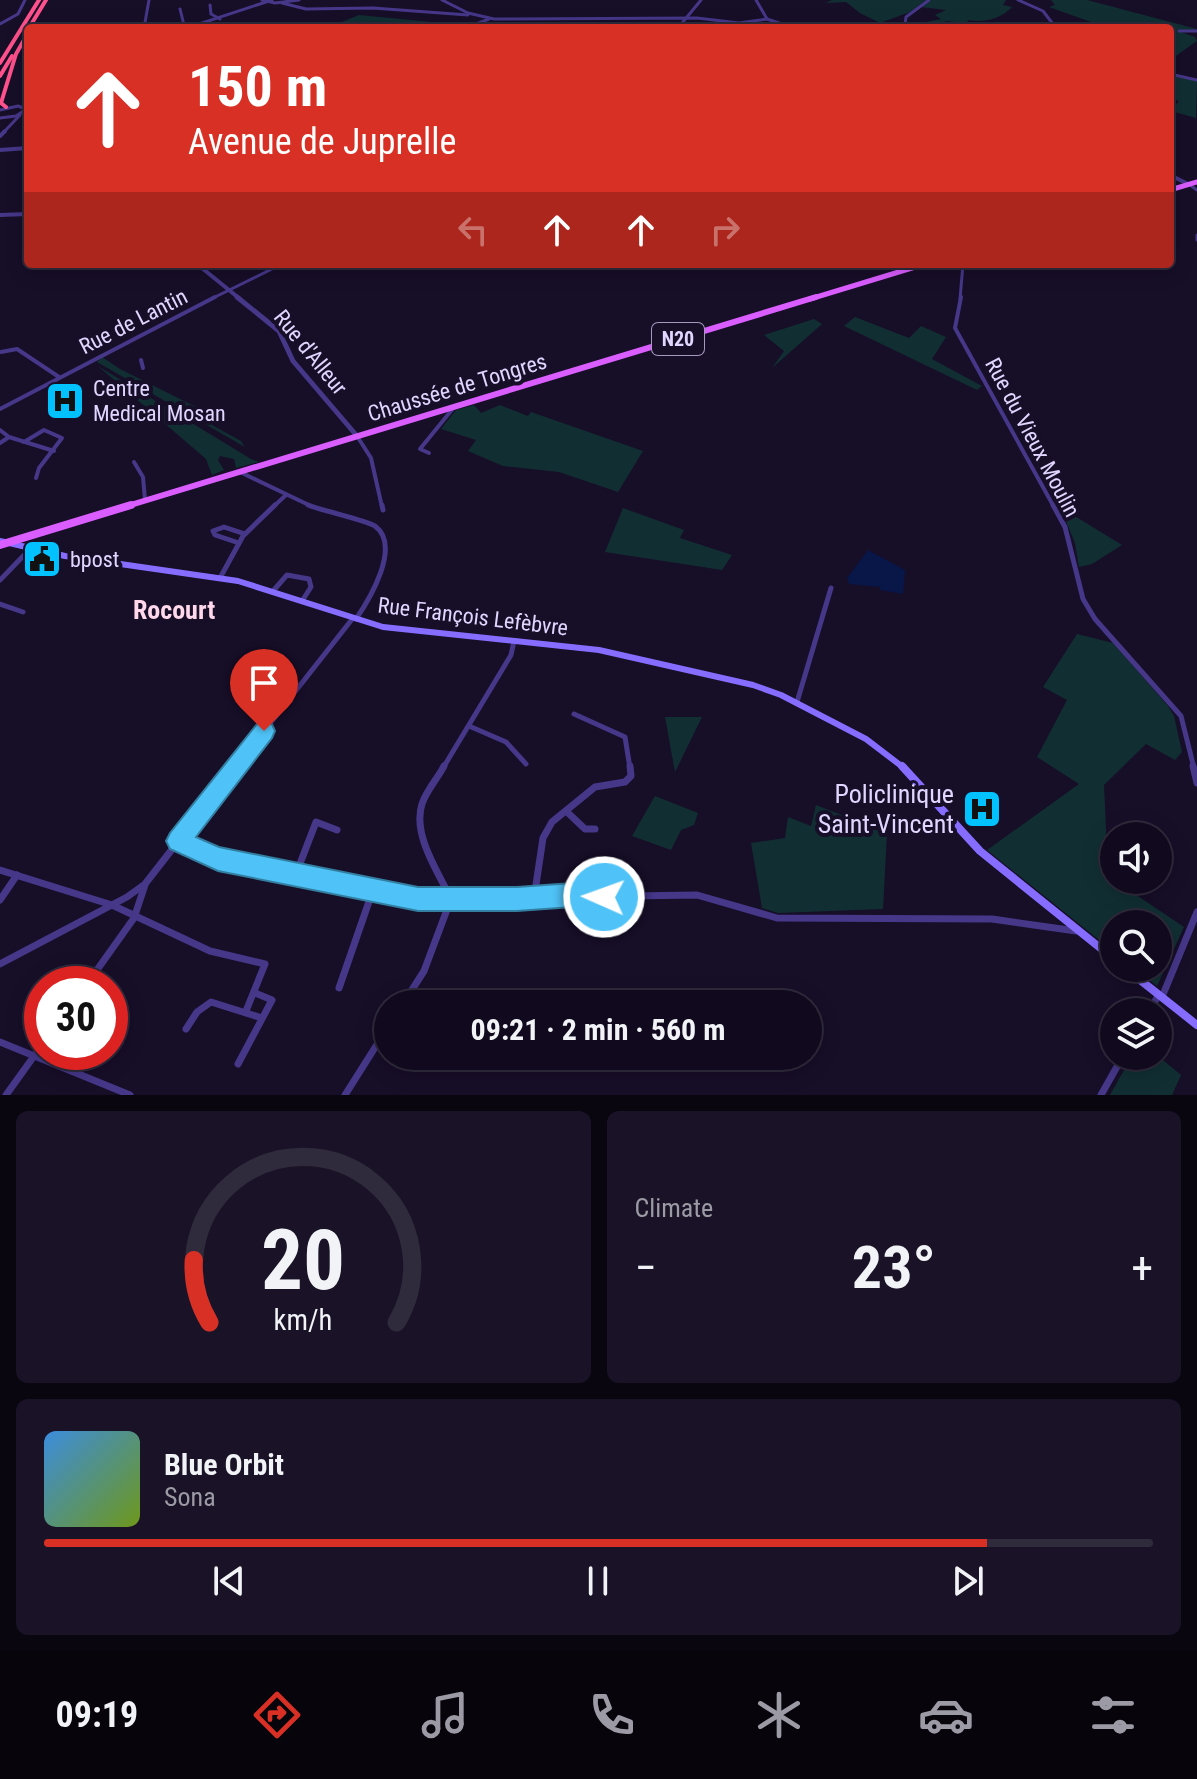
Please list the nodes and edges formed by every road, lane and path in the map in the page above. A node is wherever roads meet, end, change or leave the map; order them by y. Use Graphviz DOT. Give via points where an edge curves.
graph roads {
  1 [pos="25,0"];
  2 [pos="39,0"];
  3 [pos="46,0"];
  4 [pos="149,0"];
  5 [pos="262,0"];
  6 [pos="299,0"];
  7 [pos="442,0"];
  8 [pos="701,0"];
  9 [pos="756,0"];
  10 [pos="929,0"];
  11 [pos="1018,0"];
  12 [pos="271,1"];
  13 [pos="282,3"];
  14 [pos="210,5"];
  15 [pos="180,9"];
  16 [pos="472,15"];
  17 [pos="490,18"];
  18 [pos="686,18"];
  19 [pos="220,19"];
  20 [pos="577,19"];
  21 [pos="767,19"];
  22 [pos="0,24"];
  23 [pos="24,24"];
  24 [pos="24,24"];
  25 [pos="32,24"];
  26 [pos="145,24"];
  27 [pos="184,24"];
  28 [pos="202,24"];
  29 [pos="478,24"];
  30 [pos="577,24"];
  31 [pos="681,24"];
  32 [pos="781,24"];
  33 [pos="905,24"];
  34 [pos="1053,24"];
  35 [pos="1179,31"];
  36 [pos="1197,31"];
  37 [pos="24,37"];
  38 [pos="24,39"];
  39 [pos="0,63"];
  40 [pos="1174,75"];
  41 [pos="0,76"];
  42 [pos="1197,80"];
  43 [pos="24,107"];
  44 [pos="3,108"];
  45 [pos="24,110"];
  46 [pos="20,115"];
  47 [pos="2,118"];
  48 [pos="12,124"];
  49 [pos="0,136"];
  50 [pos="24,148"];
  51 [pos="0,150"];
  52 [pos="1174,177"];
  53 [pos="1197,182"];
  54 [pos="1188,184"];
  55 [pos="1174,189"];
  56 [pos="1197,190"];
  57 [pos="24,214"];
  58 [pos="0,215"];
  59 [pos="202,268"];
  60 [pos="274,268"];
  61 [pos="912,268"];
  62 [pos="963,268"];
  63 [pos="230,289"];
  64 [pos="0,353"];
  65 [pos="141,360"];
  66 [pos="143,368"];
  67 [pos="59,377"];
  68 [pos="455,406"];
  69 [pos="0,409"];
  70 [pos="0,430"];
  71 [pos="357,436"];
  72 [pos="9,437"];
  73 [pos="24,442"];
  74 [pos="0,443"];
  75 [pos="54,451"];
  76 [pos="429,453"];
  77 [pos="134,462"];
  78 [pos="239,472"];
  79 [pos="36,478"];
  80 [pos="286,495"];
  81 [pos="145,500"];
  82 [pos="383,510"];
  83 [pos="39,533"];
  84 [pos="245,534"];
  85 [pos="2,543"];
  86 [pos="239,543"];
  87 [pos="32,550"];
  88 [pos="220,578"];
  89 [pos="0,580"];
  90 [pos="831,588"];
  91 [pos="273,591"];
  92 [pos="302,601"];
  93 [pos="1,606"];
  94 [pos="23,612"];
  95 [pos="355,618"];
  96 [pos="514,641"];
  97 [pos="797,702"];
  98 [pos="574,714"];
  99 [pos="469,726"];
  100 [pos="1197,740"];
  101 [pos="1187,742"];
  102 [pos="526,764"];
  103 [pos="1197,783"];
  104 [pos="566,811"];
  105 [pos="595,829"];
  106 [pos="337,830"];
  107 [pos="178,841"];
  108 [pos="0,870"];
  109 [pos="296,874"];
  110 [pos="17,875"];
  111 [pos="145,884"];
  112 [pos="373,890"];
  113 [pos="534,898"];
  114 [pos="451,899"];
  115 [pos="0,900"];
  116 [pos="112,905"];
  117 [pos="1197,912"];
  118 [pos="134,918"];
  119 [pos="1079,932"];
  120 [pos="1100,948"];
  121 [pos="0,964"];
  122 [pos="100,966"];
  123 [pos="1142,982"];
  124 [pos="339,988"];
  125 [pos="412,990"];
  126 [pos="255,993"];
  127 [pos="1160,996"];
  128 [pos="246,1011"];
  129 [pos="262,1018"];
  130 [pos="1197,1025"];
  131 [pos="186,1029"];
  132 [pos="0,1042"];
  133 [pos="374,1049"];
  134 [pos="24,1052"];
  135 [pos="238,1064"];
  136 [pos="24,1069"];
  137 [pos="68,1070"];
  138 [pos="1115,1070"];
  139 [pos="6,1095"];
  140 [pos="130,1095"];
  141 [pos="345,1095"];
  142 [pos="1101,1095"];
  1 -- 22 [label="street" via="18,14"];
  2 -- 23 [label="highway"];
  3 -- 25 [label="highway"];
  4 -- 26 [label="street"];
  5 -- 12 [label="street"];
  6 -- 13 [label="street"];
  7 -- 16 [label="street"];
  8 -- 18 [label="street"];
  9 -- 21 [label="street"];
  10 -- 33 [label="street" via="906,17"];
  11 -- 34 [label="street" via="1043,11"];
  12 -- 13 [label="street"];
  12 -- 19 [label="street"];
  13 -- 16 [label="street" via="306,9"];
  14 -- 19 [label="street" via="211,14"];
  15 -- 27 [label="street"];
  16 -- 17 [label="street"];
  17 -- 20 [label="street"];
  17 -- 29 [label="street"];
  18 -- 20 [label="street"];
  18 -- 21 [label="street" via="739,23"];
  18 -- 31 [label="street"];
  19 -- 28 [label="street"];
  20 -- 30 [label="street"];
  21 -- 32 [label="street"];
  24 -- 39 [label="highway"];
  35 -- 36 [label="street"];
  37 -- 41 [label="highway"];
  38 -- 44 [label="highway"];
  40 -- 42 [label="street"];
  43 -- 44 [label="street"];
  45 -- 46 [label="street"];
  46 -- 47 [label="street"];
  46 -- 48 [label="street"];
  47 -- 48 [label="street"];
  48 -- 49 [label="street"];
  50 -- 51 [label="street"];
  52 -- 54 [label="street"];
  53 -- 54 [label="main road"];
  54 -- 55 [label="main road"];
  54 -- 56 [label="street"];
  57 -- 58 [label="street"];
  59 -- 63 [label="street, Rue d'Alleur"];
  60 -- 63 [label="street, Rue de Lantin"];
  61 -- 68 [label="main road, Chaussée de Tongres / N20"];
  62 -- 101 [label="street, Rue du Vieux Moulin" via="955,328 1065,527 1083,599 1181,716"];
  63 -- 67 [label="street, Rue de Lantin"];
  63 -- 71 [label="street, Rue d'Alleur" via="279,331 293,361"];
  64 -- 67 [label="street" via="17,349"];
  65 -- 66 [label="street"];
  67 -- 69 [label="street, Rue de Lantin"];
  68 -- 71 [label="main road, Chaussée de Tongres / N20"];
  68 -- 76 [label="street" via="420,449"];
  70 -- 72 [label="street"];
  71 -- 78 [label="main road, Chaussée de Tongres / N20"];
  71 -- 82 [label="street" via="371,458"];
  72 -- 73 [label="street"];
  72 -- 74 [label="street"];
  73 -- 75 [label="street"];
  73 -- 75 [label="street" via="44,430 62,438"];
  75 -- 79 [label="street"];
  77 -- 81 [label="street" via="143,477"];
  78 -- 80 [label="street"];
  78 -- 81 [label="main road, Chaussée de Tongres / N20"];
  80 -- 84 [label="street"];
  80 -- 95 [label="street" via="373,524 382,535 380,577"];
  81 -- 83 [label="main road, Chaussée de Tongres / N20"];
  83 -- 85 [label="main road, Chaussée de Tongres / N20"];
  83 -- 87 [label="main road"];
  84 -- 86 [label="street"];
  84 -- 86 [label="street" via="224,527 213,531"];
  85 -- 87 [label="main road, Rue François Lefèbvre"];
  86 -- 88 [label="street"];
  87 -- 88 [label="main road, Rue François Lefèbvre"];
  87 -- 89 [label="street"];
  88 -- 91 [label="main road, Rue François Lefèbvre"];
  90 -- 97 [label="street"];
  91 -- 92 [label="main road, Rue François Lefèbvre"];
  91 -- 92 [label="street" via="287,575 309,579 311,587"];
  92 -- 95 [label="main road, Rue François Lefèbvre"];
  93 -- 94 [label="street"];
  95 -- 96 [label="main road, Rue François Lefèbvre" via="397,629"];
  95 -- 107 [label="street"];
  96 -- 97 [label="main road, Rue François Lefèbvre" via="635,657 753,685"];
  96 -- 99 [label="street"];
  97 -- 119 [label="main road, Rue François Lefèbvre" via="893,758 980,851"];
  98 -- 104 [label="street" via="625,737 631,776 595,787"];
  99 -- 102 [label="street" via="506,742"];
  99 -- 114 [label="street" via="426,793 419,817"];
  100 -- 101 [label="street"];
  101 -- 103 [label="street, Rue du Vieux Moulin"];
  104 -- 105 [label="street" via="585,829"];
  104 -- 113 [label="street" via="543,838"];
  106 -- 109 [label="street" via="316,822"];
  107 -- 109 [label="street" via="218,859"];
  107 -- 111 [label="street"];
  108 -- 110 [label="street"];
  109 -- 112 [label="street"];
  110 -- 115 [label="street"];
  110 -- 116 [label="street"];
  111 -- 116 [label="street"];
  111 -- 118 [label="street"];
  112 -- 114 [label="street"];
  112 -- 124 [label="street"];
  113 -- 114 [label="street"];
  113 -- 119 [label="street" via="697,895 777,918 992,919"];
  114 -- 125 [label="street"];
  116 -- 118 [label="street"];
  116 -- 121 [label="street"];
  117 -- 127 [label="street"];
  118 -- 122 [label="street"];
  118 -- 126 [label="street" via="210,951 265,964"];
  119 -- 120 [label="main road, Rue François Lefèbvre"];
  123 -- 127 [label="main road"];
  126 -- 128 [label="street"];
  126 -- 129 [label="street" via="272,1000"];
  127 -- 130 [label="main road"];
  128 -- 129 [label="street"];
  128 -- 131 [label="street" via="211,1002"];
  129 -- 135 [label="street"];
  132 -- 134 [label="street"];
  133 -- 141 [label="street"];
  136 -- 139 [label="street"];
  137 -- 140 [label="street"];
  138 -- 142 [label="street"];
}
